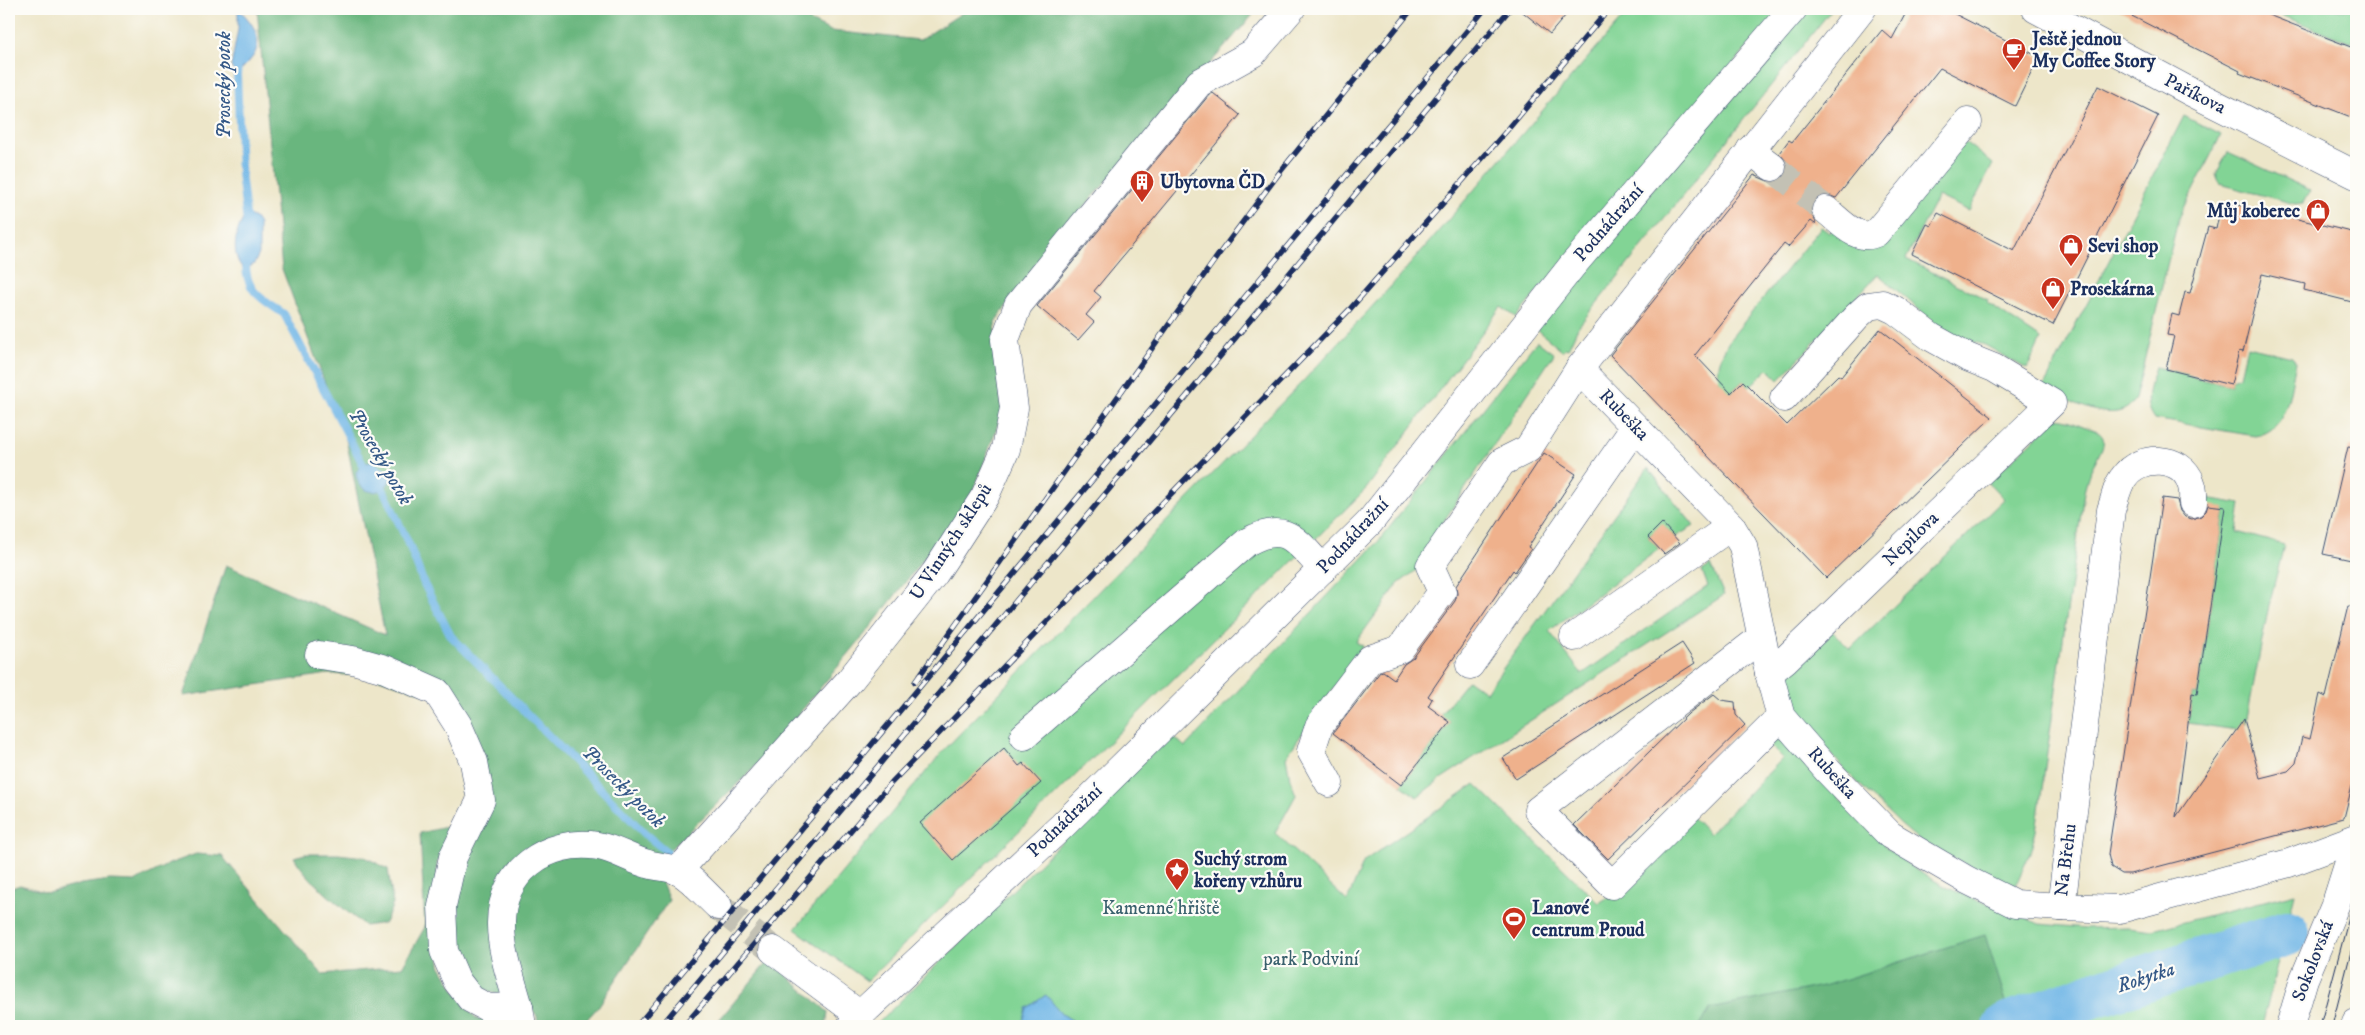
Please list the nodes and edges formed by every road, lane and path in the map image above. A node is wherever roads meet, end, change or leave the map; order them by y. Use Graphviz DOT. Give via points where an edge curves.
graph roads {
  1 [pos="1291,9"];
  2 [pos="1793,9"];
  3 [pos="1862,9"];
  4 [pos="2036,9"];
  5 [pos="1968,122"];
  6 [pos="1750,150"];
  7 [pos="1772,167"];
  8 [pos="2356,174"];
  9 [pos="1826,210"];
  10 [pos="1578,369"];
  11 [pos="1784,398"];
  12 [pos="1636,427"];
  13 [pos="2193,503"];
  14 [pos="1731,526"];
  15 [pos="1323,569"];
  16 [pos="1762,637"];
  17 [pos="1574,638"];
  18 [pos="319,655"];
  19 [pos="1470,665"];
  20 [pos="1769,673"];
  21 [pos="1782,717"];
  22 [pos="1024,736"];
  23 [pos="1329,782"];
  24 [pos="2356,839"];
  25 [pos="678,871"];
  26 [pos="718,906"];
  27 [pos="2060,907"];
  28 [pos="773,950"];
  29 [pos="521,1017"];
  30 [pos="856,1020"];
  31 [pos="2290,1026"];
  1 -- 25 [label="street, U Vinných sklepů" via="1254,53 1199,83 1018,306 1005,340 1014,408 1006,449 985,496 935,573 850,680"];
  2 -- 15 [label="street, Podnádražní" via="1572,266 1369,524"];
  3 -- 6 [label="street"];
  4 -- 8 [label="street, Paříkova" via="2189,91"];
  5 -- 9 [label="street" via="1876,232 1860,235"];
  6 -- 7 [label="street"];
  6 -- 10 [label="street"];
  10 -- 12 [label="street, Rubeška"];
  10 -- 23 [label="street" via="1528,449 1502,462 1430,566 1442,592 1400,649 1370,659 1319,726 1311,751"];
  11 -- 20 [label="street, Nepilova" via="1862,311 1868,306 1882,304 1932,337 1994,368 2052,403"];
  12 -- 14 [label="street, Rubeška"];
  12 -- 19 [label="street"];
  13 -- 27 [label="street, Na Břehu" via="2191,482 2185,472 2170,462 2157,460 2135,466 2124,477 2111,510"];
  14 -- 16 [label="street, Rubeška" via="1743,546"];
  14 -- 17 [label="street"];
  15 -- 22 [label="street" via="1295,540 1281,532 1263,534 1247,542"];
  15 -- 30 [label="street, Podnádražní" via="1062,826"];
  16 -- 20 [label="street, Rubeška"];
  16 -- 21 [label="street" via="1538,810 1612,885"];
  18 -- 29 [label="street" via="385,669 437,692 458,725 474,762 481,800 453,857 442,906 444,951 457,981 471,999 488,1008"];
  20 -- 21 [label="street, Rubeška"];
  21 -- 27 [label="street, Rubeška" via="1828,771 1890,835 2015,904"];
  24 -- 27 [label="street, Na Břehu" via="2288,863 2120,909"];
  24 -- 31 [label="street, Sokolovská"];
  25 -- 26 [label="street"];
  25 -- 29 [label="street" via="647,864 599,846 553,849 531,860 516,875 505,895 501,925"];
  28 -- 30 [label="street"];
}
